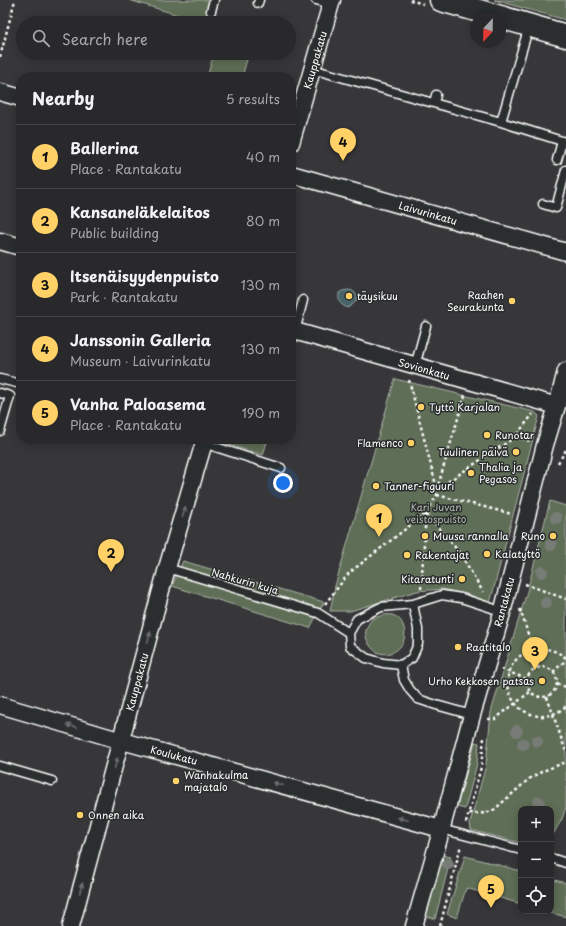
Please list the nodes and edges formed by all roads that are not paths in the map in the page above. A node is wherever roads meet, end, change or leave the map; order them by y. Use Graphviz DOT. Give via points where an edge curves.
graph roads {
  1 [pos="214,0"];
  2 [pos="441,0"];
  3 [pos="326,1"];
  4 [pos="211,11"];
  5 [pos="529,26"];
  6 [pos="566,36"];
  7 [pos="312,69"];
  8 [pos="0,92"];
  9 [pos="16,97"];
  10 [pos="501,122"];
  11 [pos="296,125"];
  12 [pos="564,141"];
  13 [pos="557,160"];
  14 [pos="566,170"];
  15 [pos="296,175"];
  16 [pos="543,204"];
  17 [pos="0,241"];
  18 [pos="16,246"];
  19 [pos="566,252"];
  20 [pos="303,300"];
  21 [pos="296,322"];
  22 [pos="426,326"];
  23 [pos="296,332"];
  24 [pos="566,371"];
  25 [pos="412,372"];
  26 [pos="0,379"];
  27 [pos="16,383"];
  28 [pos="0,393"];
  29 [pos="562,407"];
  30 [pos="0,431"];
  31 [pos="203,444"];
  32 [pos="213,444"];
  33 [pos="281,468"];
  34 [pos="167,568"];
  35 [pos="416,603"];
  36 [pos="497,611"];
  37 [pos="349,633"];
  38 [pos="401,665"];
  39 [pos="0,705"];
  40 [pos="479,717"];
  41 [pos="122,741"];
  42 [pos="0,766"];
  43 [pos="52,781"];
  44 [pos="441,829"];
  45 [pos="518,849"];
  46 [pos="554,859"];
  47 [pos="566,862"];
  48 [pos="71,926"];
  49 [pos="415,926"];
  1 -- 4 [label="lane"];
  2 -- 5 [label="street"];
  3 -- 7 [label="street, Kauppakatu"];
  5 -- 6 [label="street"];
  5 -- 10 [label="lane"];
  7 -- 10 [label="lane" via="435,99"];
  7 -- 11 [label="street, Kauppakatu"];
  8 -- 9 [label="street"];
  10 -- 12 [label="lane"];
  12 -- 13 [label="lane"];
  14 -- 16 [label="lane" via="556,208"];
  15 -- 19 [label="street, Laivurinkatu"];
  17 -- 18 [label="street"];
  20 -- 21 [label="lane"];
  22 -- 25 [label="lane"];
  23 -- 25 [label="street, Sovionkatu"];
  24 -- 29 [label="street, Rantakatu"];
  25 -- 29 [label="street, Sovionkatu"];
  26 -- 27 [label="lane"];
  28 -- 30 [label="lane" via="10,396"];
  29 -- 36 [label="street, Rantakatu" via="545,445"];
  34 -- 31 [label="street, Kauppakatu, one-way"];
  32 -- 33 [label="lane"];
  34 -- 37 [label="lane, Nahkurin kuja" via="318,613"];
  41 -- 34 [label="street, Kauppakatu, one-way"];
  35 -- 36 [label="lane" via="442,595 461,598"];
  35 -- 37 [label="lane" via="381,607 357,619"];
  35 -- 38 [label="lane" via="418,644 412,658"];
  36 -- 40 [label="street, Rantakatu"];
  37 -- 38 [label="lane" via="350,646 366,658 383,664"];
  38 -- 40 [label="lane" via="404,680 418,699"];
  41 -- 39 [label="street, Koulukatu, one-way"];
  40 -- 44 [label="street, Rantakatu"];
  44 -- 41 [label="street, Koulukatu, one-way"];
  48 -- 41 [label="street, Kauppakatu, one-way"];
  42 -- 43 [label="lane"];
  44 -- 45 [label="lane"];
  44 -- 49 [label="street, Rantakatu"];
  46 -- 47 [label="lane"];
}
